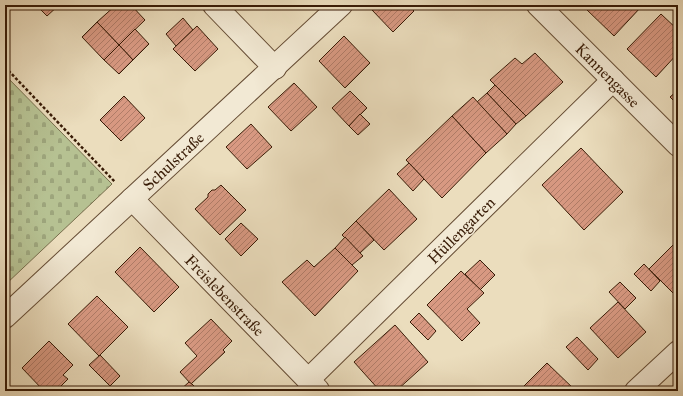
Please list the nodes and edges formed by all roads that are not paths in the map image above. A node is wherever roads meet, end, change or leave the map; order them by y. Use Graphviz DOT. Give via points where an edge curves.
graph roads {
  1 [pos="214,5"];
  2 [pos="341,5"];
  3 [pos="538,5"];
  4 [pos="275,68"];
  5 [pos="613,80"];
  6 [pos="678,145"];
  7 [pos="132,200"];
  8 [pos="5,317"];
  9 [pos="678,352"];
  10 [pos="314,386"];
  11 [pos="636,391"];
  1 -- 4 [label="street"];
  2 -- 4 [label="street, Schulstraße"];
  3 -- 5 [label="street, Kannengasse"];
  4 -- 7 [label="street, Schulstraße"];
  5 -- 6 [label="street, Kannengasse"];
  5 -- 10 [label="street, Hüllengarten"];
  7 -- 8 [label="street, Schulstraße"];
  7 -- 10 [label="street, Freislebenstraße"];
  9 -- 11 [label="street"];
}
